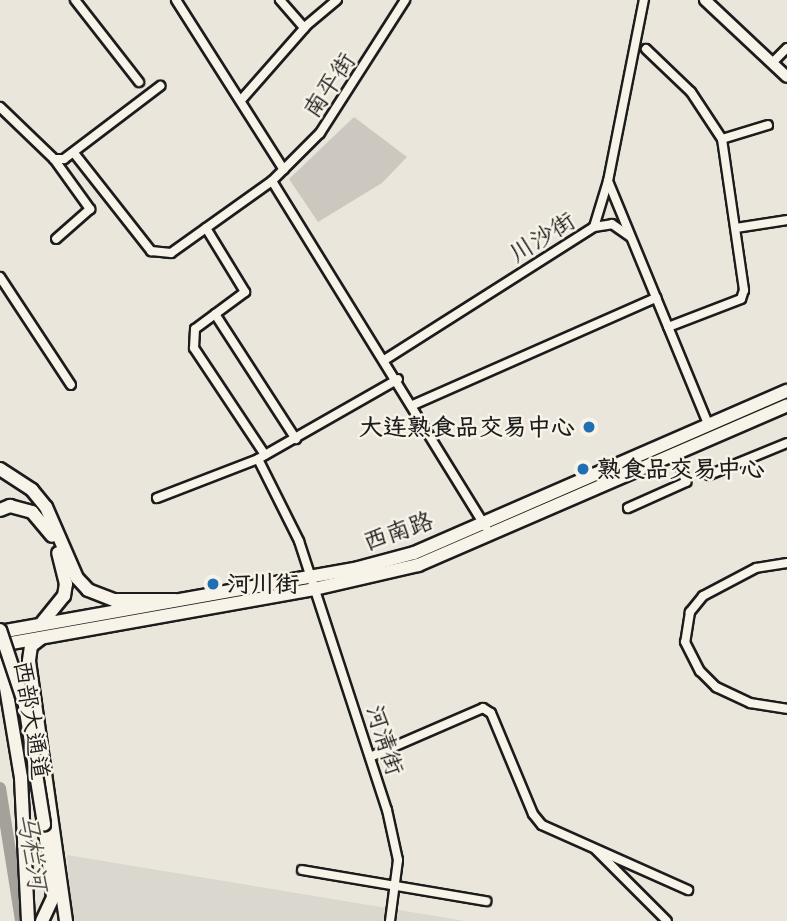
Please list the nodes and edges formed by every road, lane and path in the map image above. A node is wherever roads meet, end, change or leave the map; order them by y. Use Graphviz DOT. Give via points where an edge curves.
graph roads {
  1 [pos="75,0"];
  2 [pos="176,0"];
  3 [pos="280,0"];
  4 [pos="337,0"];
  5 [pos="405,0"];
  6 [pos="644,0"];
  7 [pos="705,0"];
  8 [pos="304,28"];
  9 [pos="787,48"];
  10 [pos="646,49"];
  11 [pos="774,61"];
  12 [pos="787,77"];
  13 [pos="139,82"];
  14 [pos="160,86"];
  15 [pos="242,99"];
  16 [pos="0,107"];
  17 [pos="768,125"];
  18 [pos="722,139"];
  19 [pos="74,153"];
  20 [pos="54,159"];
  21 [pos="284,170"];
  22 [pos="272,181"];
  23 [pos="608,181"];
  24 [pos="787,220"];
  25 [pos="594,227"];
  26 [pos="206,228"];
  27 [pos="736,228"];
  28 [pos="631,237"];
  29 [pos="56,239"];
  30 [pos="0,278"];
  31 [pos="656,298"];
  32 [pos="215,314"];
  33 [pos="668,327"];
  34 [pos="386,359"];
  35 [pos="398,379"];
  36 [pos="71,385"];
  37 [pos="787,391"];
  38 [pos="413,405"];
  39 [pos="787,405"];
  40 [pos="708,424"];
  41 [pos="296,439"];
  42 [pos="787,443"];
  43 [pos="675,452"];
  44 [pos="262,457"];
  45 [pos="0,469"];
  46 [pos="709,475"];
  47 [pos="158,498"];
  48 [pos="628,509"];
  49 [pos="0,510"];
  50 [pos="485,526"];
  51 [pos="787,563"];
  52 [pos="310,576"];
  53 [pos="314,589"];
  54 [pos="174,600"];
  55 [pos="41,624"];
  56 [pos="2,639"];
  57 [pos="40,639"];
  58 [pos="0,698"];
  59 [pos="787,709"];
  60 [pos="370,757"];
  61 [pos="594,847"];
  62 [pos="302,870"];
  63 [pos="396,886"];
  64 [pos="688,890"];
  65 [pos="486,901"];
  66 [pos="20,921"];
  67 [pos="28,921"];
  68 [pos="43,921"];
  69 [pos="66,921"];
  70 [pos="390,921"];
  71 [pos="667,921"];
  1 -- 13 [label="street"];
  2 -- 15 [label="street"];
  3 -- 8 [label="street"];
  4 -- 8 [label="street"];
  5 -- 21 [label="street, 南平街" via="338,112"];
  6 -- 23 [label="street, 川沙街"];
  7 -- 11 [label="street"];
  8 -- 15 [label="street"];
  9 -- 11 [label="street"];
  10 -- 18 [label="street" via="691,92"];
  11 -- 12 [label="street"];
  14 -- 19 [label="street"];
  15 -- 21 [label="street"];
  16 -- 20 [label="street"];
  17 -- 18 [label="street"];
  18 -- 27 [label="street"];
  19 -- 20 [label="street"];
  19 -- 26 [label="street" via="151,251 171,253"];
  20 -- 29 [label="street" via="90,209"];
  21 -- 22 [label="street, 南平街"];
  22 -- 26 [label="street"];
  22 -- 34 [label="street"];
  23 -- 25 [label="street, 川沙街"];
  23 -- 28 [label="street"];
  24 -- 27 [label="street"];
  25 -- 28 [label="street" via="612,224"];
  25 -- 34 [label="street, 川沙街"];
  26 -- 32 [label="street" via="245,292"];
  27 -- 33 [label="street" via="744,290 741,299"];
  28 -- 31 [label="street"];
  30 -- 36 [label="street"];
  31 -- 33 [label="street"];
  31 -- 38 [label="street"];
  32 -- 41 [label="street"];
  32 -- 44 [label="street, 河清街" via="195,329 194,348"];
  33 -- 40 [label="street"];
  34 -- 35 [label="street"];
  35 -- 38 [label="street"];
  35 -- 41 [label="street"];
  37 -- 40 [label="main road, 西南路"];
  38 -- 50 [label="street"];
  39 -- 43 [label="main road, 西南路"];
  40 -- 50 [label="main road, 西南路"];
  41 -- 44 [label="street"];
  42 -- 46 [label="street"];
  43 -- 48 [label="street" via="686,482"];
  43 -- 50 [label="main road, 西南路"];
  44 -- 47 [label="street"];
  44 -- 52 [label="street, 河清街"];
  45 -- 54 [label="main road" via="32,490 46,507 77,578 88,590 114,600"];
  49 -- 55 [label="main road" via="9,506 32,512 52,534 66,584 56,610"];
  50 -- 52 [label="main road, 西南路" via="414,552"];
  50 -- 53 [label="main road, 西南路" via="418,565"];
  51 -- 59 [label="street" via="756,568 703,596 690,612 685,642 716,687 750,703"];
  52 -- 53 [label="street, 河清街"];
  52 -- 54 [label="main road, 西南路"];
  53 -- 57 [label="main road, 西南路"];
  53 -- 60 [label="street, 河清街"];
  54 -- 55 [label="main road, 西南路"];
  55 -- 56 [label="main road, 西南路"];
  56 -- 57 [label="main road, 西南路"];
  56 -- 67 [label="main road, 西部大通道" via="21,778"];
  56 -- 68 [label="main road, bridge" via="34,744 52,897"];
  57 -- 69 [label="main road" via="31,646 29,661"];
  58 -- 66 [label="main road, 西部大通道" via="13,779"];
  60 -- 61 [label="street" via="483,708 491,713 533,814 542,825"];
  60 -- 63 [label="street, 河清街" via="393,831"];
  61 -- 64 [label="street"];
  61 -- 71 [label="street"];
  62 -- 63 [label="street"];
  63 -- 65 [label="street"];
  63 -- 70 [label="street, 河清街"];
}
